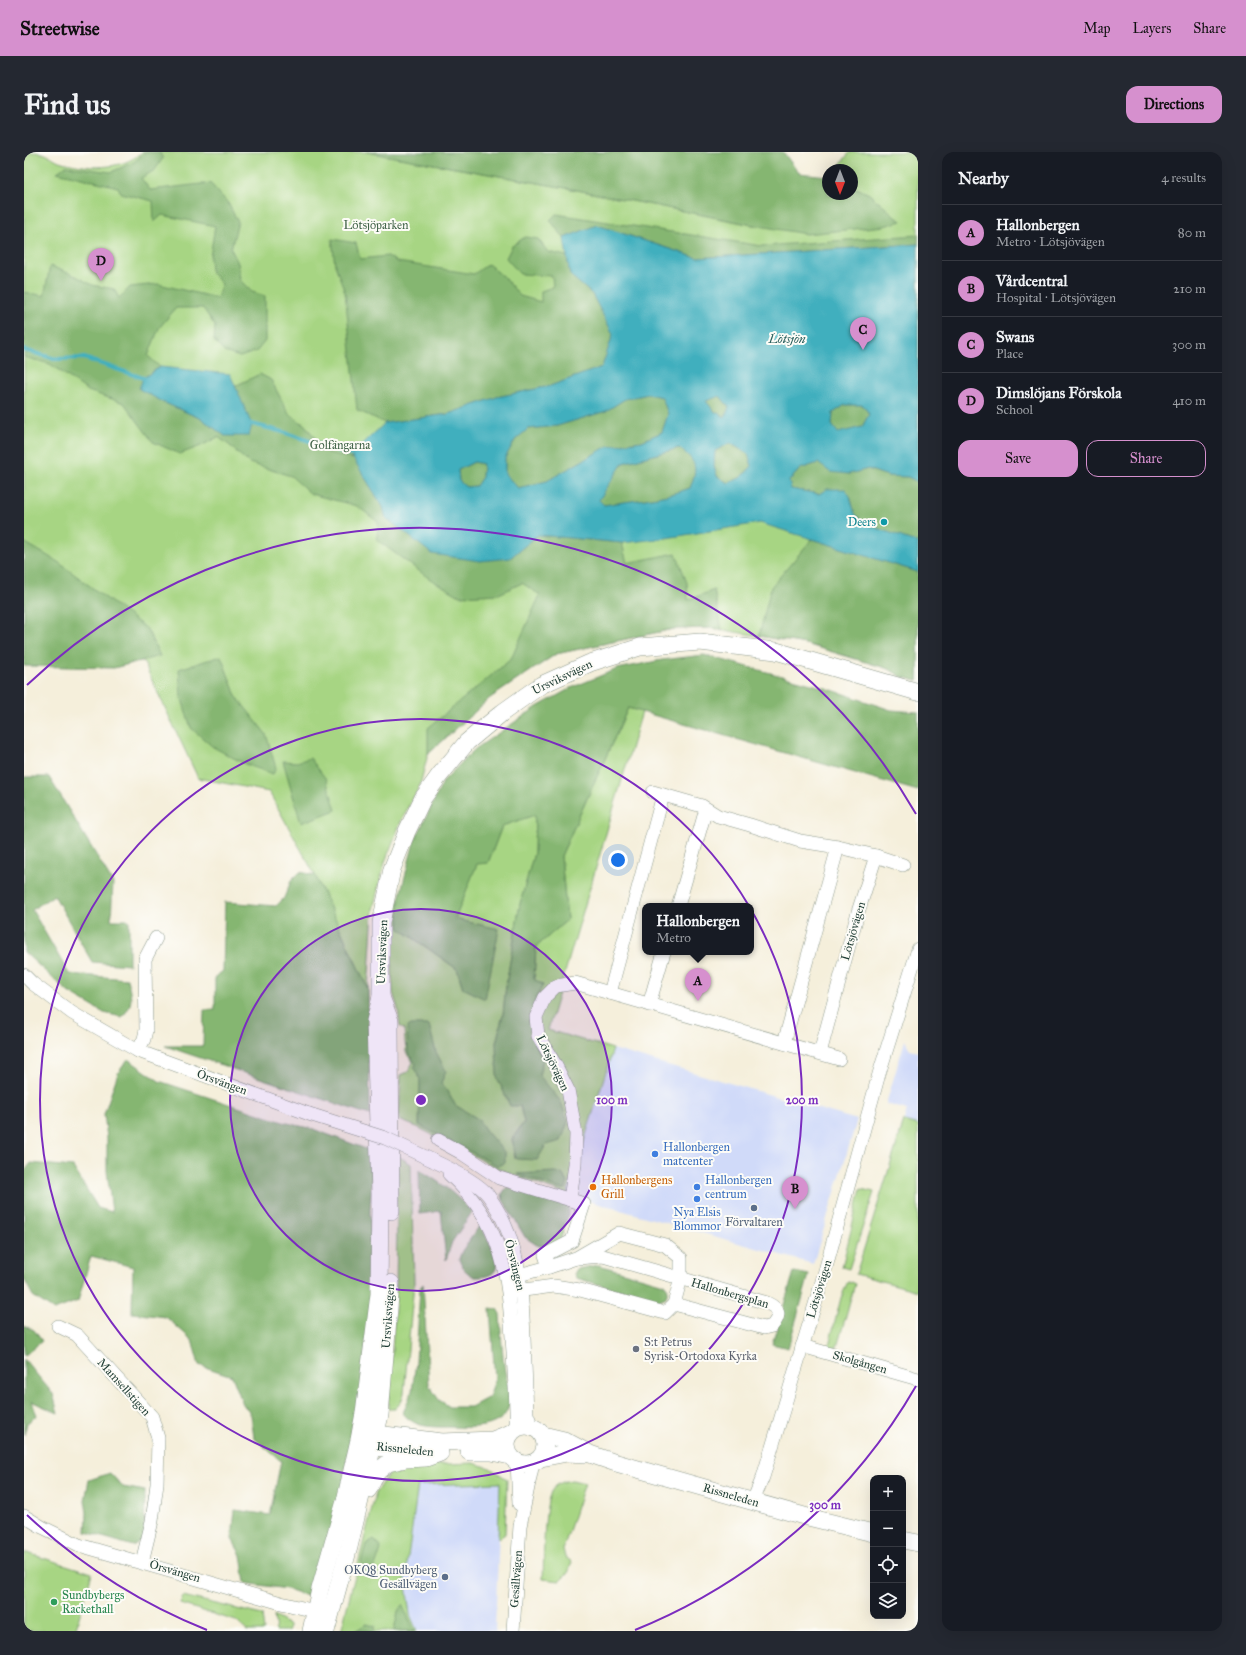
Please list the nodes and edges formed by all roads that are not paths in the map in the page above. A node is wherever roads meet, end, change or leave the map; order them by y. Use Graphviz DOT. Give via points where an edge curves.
graph roads {
  1 [pos="918,692"];
  2 [pos="706,808"];
  3 [pos="838,847"];
  4 [pos="876,856"];
  5 [pos="903,865"];
  6 [pos="679,903"];
  7 [pos="156,938"];
  8 [pos="918,949"];
  9 [pos="663,955"];
  10 [pos="24,975"];
  11 [pos="610,993"];
  12 [pos="649,1005"];
  13 [pos="784,1043"];
  14 [pos="138,1051"];
  15 [pos="820,1053"];
  16 [pos="840,1059"];
  17 [pos="438,1140"];
  18 [pos="434,1161"];
  19 [pos="570,1200"];
  20 [pos="576,1258"];
  21 [pos="549,1268"];
  22 [pos="520,1275"];
  23 [pos="507,1278"];
  24 [pos="681,1278"];
  25 [pos="522,1290"];
  26 [pos="509,1292"];
  27 [pos="674,1304"];
  28 [pos="58,1326"];
  29 [pos="802,1346"];
  30 [pos="918,1379"];
  31 [pos="526,1431"];
  32 [pos="369,1440"];
  33 [pos="440,1452"];
  34 [pos="590,1454"];
  35 [pos="525,1460"];
  36 [pos="753,1501"];
  37 [pos="24,1516"];
  38 [pos="870,1532"];
  39 [pos="906,1541"];
  40 [pos="918,1543"];
  41 [pos="350,1547"];
  42 [pos="142,1562"];
  43 [pos="323,1613"];
  44 [pos="311,1631"];
  45 [pos="326,1631"];
  46 [pos="513,1631"];
  1 -- 32 [label="street, Ursviksvägen" via="776,651 700,642 640,647 590,663 541,685 467,742 439,776 423,798 392,869 381,923 381,997 375,1021 380,1194 379,1294 364,1413"];
  2 -- 3 [label="street" via="718,816 800,841"];
  2 -- 6 [label="street"];
  2 -- 11 [label="street" via="658,793"];
  3 -- 4 [label="street"];
  3 -- 13 [label="street"];
  4 -- 5 [label="street"];
  4 -- 15 [label="street, Lötsjövägen" via="858,912"];
  7 -- 14 [label="street" via="145,959 146,1030"];
  8 -- 29 [label="street, Lötsjövägen" via="879,1074"];
  9 -- 12 [label="street"];
  10 -- 14 [label="street, Örsvängen" via="72,1013"];
  11 -- 12 [label="street, Lötsjövägen"];
  11 -- 19 [label="street, Lötsjövägen" via="575,983 556,986 545,997 536,1017 538,1036 568,1090 576,1134 576,1164"];
  12 -- 13 [label="street, Lötsjövägen"];
  13 -- 15 [label="street, Lötsjövägen"];
  14 -- 18 [label="street, Örsvängen, bridge" via="309,1114 385,1138"];
  15 -- 16 [label="street, Lötsjövägen"];
  17 -- 19 [label="street" via="499,1178"];
  18 -- 22 [label="street, Örsvängen" via="462,1175 487,1194 513,1246"];
  18 -- 23 [label="street, Örsvängen" via="477,1203 491,1228"];
  19 -- 21 [label="street" via="584,1204 572,1241 545,1255"];
  20 -- 21 [label="street, Hallonbergsplan"];
  20 -- 24 [label="street, Hallonbergsplan" via="603,1256"];
  20 -- 24 [label="street, Hallonbergsplan" via="619,1233 665,1245 681,1258"];
  21 -- 22 [label="street, Hallonbergsplan"];
  22 -- 23 [label="street, Hallonbergsplan"];
  22 -- 25 [label="street, Örsvängen"];
  23 -- 26 [label="street, Örsvängen"];
  24 -- 27 [label="street, Hallonbergsplan"];
  24 -- 27 [label="street, Hallonbergsplan" via="767,1302 776,1307 777,1320 772,1326 764,1328"];
  25 -- 26 [label="street"];
  25 -- 27 [label="street" via="554,1286 580,1290 665,1312"];
  25 -- 31 [label="street, Örsvängen"];
  26 -- 31 [label="street, Örsvängen"];
  28 -- 42 [label="street, Mamsellstigen" via="77,1336 152,1417 158,1438 157,1484 152,1521"];
  29 -- 30 [label="street, Skolgången"];
  29 -- 36 [label="street, Lötsjövägen" via="763,1477"];
  31 -- 32 [label="street, Rissneleden" via="493,1440"];
  31 -- 34 [label="street, Rissneleden" via="564,1440"];
  31 -- 35 [label="street" via="507,1443"];
  31 -- 35 [label="street" via="545,1449"];
  32 -- 33 [label="street, Rissneleden"];
  32 -- 41 [label="street, Ursviksvägen"];
  32 -- 43 [label="street, Ursviksvägen" via="345,1501"];
  33 -- 35 [label="street, Rissneleden" via="492,1452"];
  33 -- 41 [label="street" via="426,1458 388,1462 378,1472 369,1487 358,1532"];
  34 -- 35 [label="street, Rissneleden" via="567,1453"];
  34 -- 36 [label="street, Rissneleden"];
  35 -- 46 [label="street, Gesällvägen"];
  36 -- 38 [label="street, Rissneleden"];
  37 -- 42 [label="street, Örsvängen" via="79,1544"];
  39 -- 40 [label="street"];
  41 -- 43 [label="street, Ursviksvägen"];
  42 -- 43 [label="street, Örsvängen"];
  43 -- 44 [label="street, Ursviksvägen"];
  43 -- 45 [label="street, Ursviksvägen"];
}
